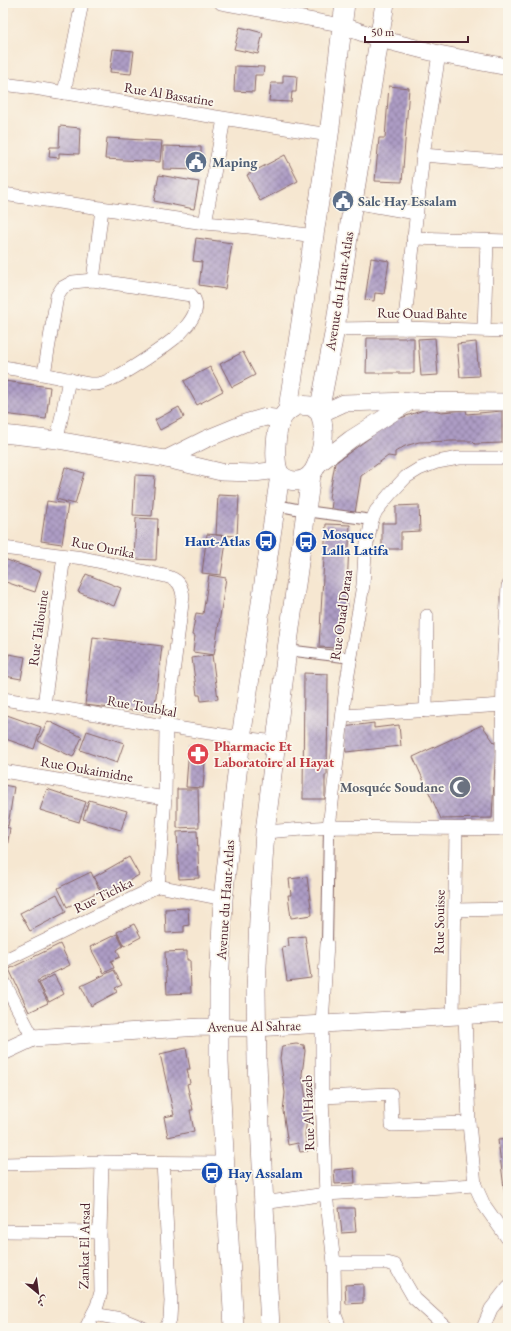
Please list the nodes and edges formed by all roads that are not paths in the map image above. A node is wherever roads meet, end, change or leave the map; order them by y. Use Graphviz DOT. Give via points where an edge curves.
graph roads {
  1 [pos="82,3"];
  2 [pos="221,3"];
  3 [pos="345,3"];
  4 [pos="385,3"];
  5 [pos="341,25"];
  6 [pos="380,39"];
  7 [pos="440,54"];
  8 [pos="508,67"];
  9 [pos="3,87"];
  10 [pos="64,93"];
  11 [pos="224,119"];
  12 [pos="329,135"];
  13 [pos="423,155"];
  14 [pos="508,162"];
  15 [pos="3,194"];
  16 [pos="353,202"];
  17 [pos="102,209"];
  18 [pos="416,213"];
  19 [pos="205,223"];
  20 [pos="314,236"];
  21 [pos="413,238"];
  22 [pos="487,241"];
  23 [pos="508,241"];
  24 [pos="93,280"];
  25 [pos="404,328"];
  26 [pos="335,329"];
  27 [pos="484,330"];
  28 [pos="508,331"];
  29 [pos="3,367"];
  30 [pos="44,374"];
  31 [pos="69,379"];
  32 [pos="411,401"];
  33 [pos="508,402"];
  34 [pos="319,413"];
  35 [pos="285,414"];
  36 [pos="3,434"];
  37 [pos="56,440"];
  38 [pos="166,458"];
  39 [pos="508,458"];
  40 [pos="314,470"];
  41 [pos="279,472"];
  42 [pos="276,505"];
  43 [pos="306,511"];
  44 [pos="372,520"];
  45 [pos="3,548"];
  46 [pos="64,556"];
  47 [pos="508,586"];
  48 [pos="427,616"];
  49 [pos="287,650"];
  50 [pos="352,658"];
  51 [pos="505,671"];
  52 [pos="3,699"];
  53 [pos="44,705"];
  54 [pos="502,705"];
  55 [pos="426,710"];
  56 [pos="344,716"];
  57 [pos="166,727"];
  58 [pos="241,738"];
  59 [pos="276,742"];
  60 [pos="3,771"];
  61 [pos="165,798"];
  62 [pos="329,828"];
  63 [pos="456,829"];
  64 [pos="505,829"];
  65 [pos="265,832"];
  66 [pos="158,886"];
  67 [pos="223,899"];
  68 [pos="508,909"];
  69 [pos="455,910"];
  70 [pos="327,944"];
  71 [pos="3,961"];
  72 [pos="3,980"];
  73 [pos="508,1013"];
  74 [pos="459,1015"];
  75 [pos="322,1024"];
  76 [pos="218,1028"];
  77 [pos="256,1028"];
  78 [pos="33,1038"];
  79 [pos="3,1052"];
  80 [pos="322,1097"];
  81 [pos="469,1123"];
  82 [pos="102,1162"];
  83 [pos="163,1162"];
  84 [pos="224,1163"];
  85 [pos="3,1164"];
  86 [pos="475,1185"];
  87 [pos="326,1194"];
  88 [pos="263,1203"];
  89 [pos="3,1231"];
  90 [pos="100,1232"];
  91 [pos="508,1239"];
  92 [pos="334,1263"];
  93 [pos="508,1287"];
  94 [pos="93,1314"];
  95 [pos="86,1328"];
  96 [pos="143,1328"];
  97 [pos="166,1328"];
  98 [pos="234,1328"];
  99 [pos="270,1328"];
  100 [pos="340,1328"];
  101 [pos="447,1328"];
  102 [pos="483,1328"];
  1 -- 10 [label="street"];
  2 -- 5 [label="street"];
  3 -- 5 [label="main road"];
  4 -- 6 [label="main road, Avenue du Haut-Atlas"];
  5 -- 6 [label="street"];
  5 -- 12 [label="main road"];
  6 -- 7 [label="street"];
  6 -- 16 [label="main road, Avenue du Haut-Atlas"];
  7 -- 8 [label="street"];
  7 -- 13 [label="street"];
  9 -- 10 [label="street, Rue Al Bassatine"];
  10 -- 11 [label="street, Rue Al Bassatine"];
  11 -- 12 [label="street, Rue Al Bassatine"];
  11 -- 19 [label="street"];
  12 -- 20 [label="main road"];
  13 -- 14 [label="street"];
  13 -- 18 [label="street"];
  15 -- 17 [label="street"];
  16 -- 18 [label="street"];
  16 -- 26 [label="main road, Avenue du Haut-Atlas"];
  17 -- 19 [label="street"];
  17 -- 24 [label="street"];
  18 -- 21 [label="street"];
  19 -- 20 [label="street"];
  20 -- 35 [label="main road"];
  21 -- 22 [label="street"];
  21 -- 25 [label="street"];
  22 -- 23 [label="street"];
  22 -- 27 [label="street"];
  24 -- 30 [label="street" via="72,282 59,292"];
  24 -- 31 [label="street" via="191,294 196,303 195,312 189,324 176,338 113,379 96,384"];
  25 -- 26 [label="street, Rue Ouad Bahte"];
  25 -- 27 [label="street, Rue Ouad Bahte"];
  26 -- 34 [label="main road, Avenue du Haut-Atlas"];
  27 -- 28 [label="street, Rue Ouad Bahte"];
  29 -- 30 [label="street"];
  30 -- 31 [label="street"];
  31 -- 37 [label="street"];
  32 -- 33 [label="street"];
  32 -- 34 [label="street" via="344,403"];
  32 -- 40 [label="street" via="351,439"];
  34 -- 35 [label="main road" via="311,406 298,405"];
  34 -- 40 [label="main road" via="323,434"];
  35 -- 38 [label="street" via="245,423"];
  35 -- 41 [label="main road" via="276,443"];
  36 -- 37 [label="street"];
  37 -- 38 [label="street"];
  38 -- 41 [label="street" via="221,472"];
  39 -- 44 [label="street, Rue Ouad Daraa" via="459,458 436,462 420,469 406,477 376,511"];
  40 -- 41 [label="main road" via="300,481 288,480"];
  40 -- 43 [label="main road"];
  41 -- 42 [label="main road, Avenue du Haut-Atlas"];
  42 -- 43 [label="street"];
  42 -- 58 [label="main road, Avenue du Haut-Atlas"];
  43 -- 44 [label="street"];
  43 -- 49 [label="main road"];
  44 -- 50 [label="street, Rue Ouad Daraa" via="365,553"];
  45 -- 46 [label="street, Rue Ourika"];
  46 -- 53 [label="street, Rue Taliouine"];
  46 -- 57 [label="street, Rue Ourika" via="173,578 180,584 183,596"];
  47 -- 51 [label="street"];
  48 -- 55 [label="street"];
  49 -- 50 [label="street"];
  49 -- 59 [label="main road"];
  50 -- 56 [label="street, Rue Ouad Daraa" via="346,686"];
  51 -- 54 [label="street"];
  52 -- 53 [label="street, Rue Toubkal"];
  53 -- 57 [label="street, Rue Toubkal"];
  54 -- 55 [label="street"];
  54 -- 64 [label="street"];
  55 -- 56 [label="street"];
  56 -- 62 [label="street, Rue Ouad Daraa"];
  57 -- 58 [label="street, Rue Toubkal"];
  57 -- 61 [label="street"];
  58 -- 59 [label="street, Rue Toubkal"];
  58 -- 67 [label="main road, Avenue du Haut-Atlas"];
  59 -- 65 [label="main road"];
  60 -- 61 [label="street, Rue Oukaimidne"];
  61 -- 66 [label="street"];
  62 -- 63 [label="street"];
  62 -- 65 [label="street"];
  62 -- 70 [label="street"];
  63 -- 64 [label="street"];
  63 -- 69 [label="street, Rue Souisse"];
  65 -- 77 [label="main road" via="259,919"];
  66 -- 67 [label="street"];
  66 -- 71 [label="street, Rue Tichka"];
  67 -- 76 [label="main road, Avenue du Haut-Atlas"];
  68 -- 69 [label="street"];
  69 -- 74 [label="street, Rue Souisse"];
  70 -- 75 [label="street, Rue Al Hazeb"];
  72 -- 78 [label="street"];
  73 -- 74 [label="street, Avenue Al Sahrae"];
  74 -- 75 [label="street, Avenue Al Sahrae"];
  74 -- 81 [label="street, Rue Souisse"];
  75 -- 77 [label="street, Avenue Al Sahrae"];
  75 -- 80 [label="street, Rue Al Hazeb"];
  76 -- 77 [label="street, Avenue Al Sahrae"];
  76 -- 78 [label="street, Avenue Al Sahrae"];
  76 -- 84 [label="main road, Avenue du Haut-Atlas"];
  77 -- 88 [label="main road"];
  78 -- 79 [label="street, Avenue Al Sahrae"];
  80 -- 81 [label="street" via="391,1094 392,1125"];
  80 -- 87 [label="street, Rue Al Hazeb"];
  81 -- 86 [label="street, Rue Souisse"];
  82 -- 83 [label="street"];
  82 -- 85 [label="street"];
  82 -- 90 [label="street, Zankat El Arsad"];
  83 -- 84 [label="street"];
  83 -- 97 [label="street" via="171,1301 170,1319"];
  84 -- 98 [label="main road, Avenue du Haut-Atlas"];
  86 -- 87 [label="street"];
  86 -- 91 [label="street, Rue Souisse" via="484,1206"];
  87 -- 88 [label="street"];
  87 -- 92 [label="street, Rue Al Hazeb"];
  88 -- 99 [label="main road"];
  89 -- 90 [label="street"];
  90 -- 94 [label="street, Zankat El Arsad" via="101,1292"];
  92 -- 100 [label="street, Rue Al Hazeb" via="335,1315"];
  92 -- 101 [label="street" via="395,1265 414,1298"];
  93 -- 102 [label="street" via="496,1300"];
  94 -- 95 [label="street, Zankat El Arsad"];
  94 -- 96 [label="street" via="121,1319"];
}
